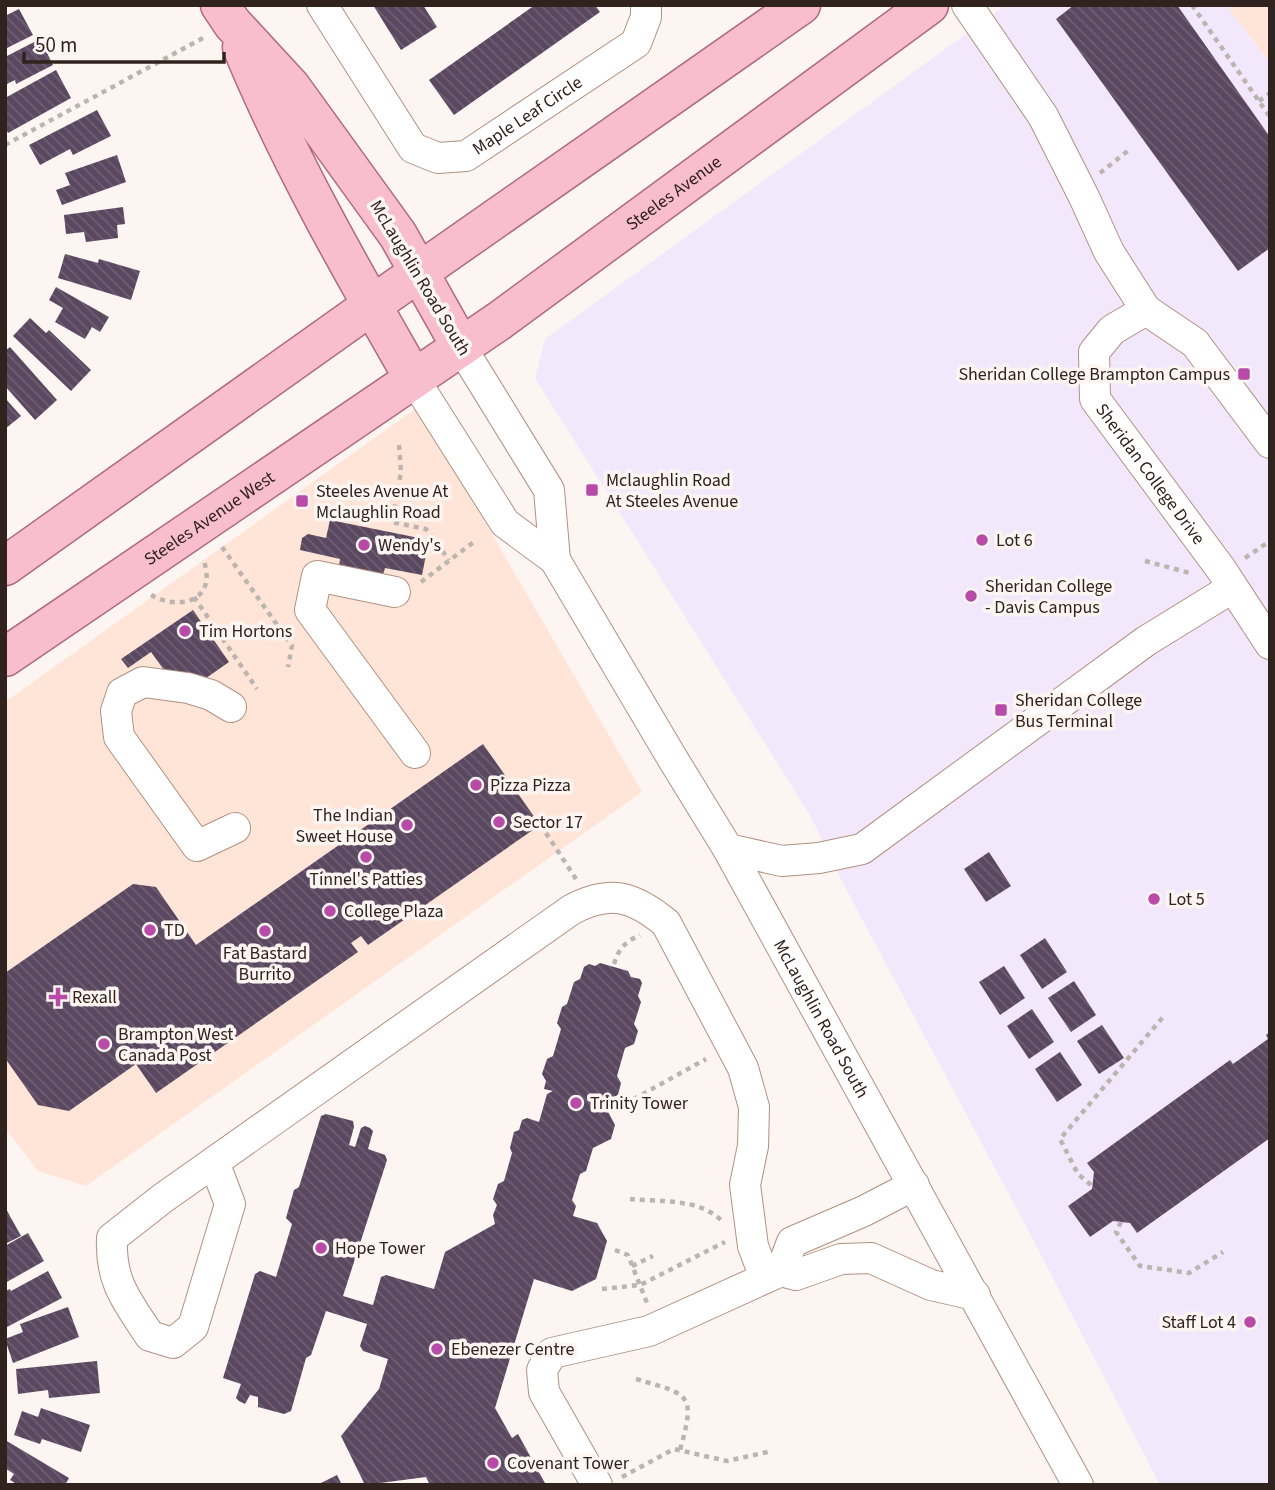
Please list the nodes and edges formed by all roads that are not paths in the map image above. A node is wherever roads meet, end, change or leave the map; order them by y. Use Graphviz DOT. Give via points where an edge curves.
graph roads {
  1 [pos="322,5"];
  2 [pos="646,5"];
  3 [pos="801,5"];
  4 [pos="929,5"];
  5 [pos="967,5"];
  6 [pos="226,14"];
  7 [pos="419,272"];
  8 [pos="372,305"];
  9 [pos="1146,310"];
  10 [pos="461,347"];
  11 [pos="414,379"];
  12 [pos="1270,443"];
  13 [pos="555,559"];
  14 [pos="5,566"];
  15 [pos="1234,576"];
  16 [pos="404,591"];
  17 [pos="1270,644"];
  18 [pos="5,657"];
  19 [pos="231,707"];
  20 [pos="415,753"];
  21 [pos="234,828"];
  22 [pos="728,849"];
  23 [pos="214,1162"];
  24 [pos="914,1185"];
  25 [pos="773,1274"];
  26 [pos="975,1295"];
  27 [pos="607,1482"];
  28 [pos="1078,1485"];
  1 -- 2 [label="street, Maple Leaf Circle" via="413,148 438,158 466,156 636,43"];
  3 -- 7 [label="main road"];
  4 -- 10 [label="main road, Steeles Avenue"];
  5 -- 9 [label="street" via="1043,116 1109,252"];
  6 -- 7 [label="main road, McLaughlin Road South" via="291,87 398,235"];
  6 -- 8 [label="main road, McLaughlin Road South" via="266,105"];
  7 -- 8 [label="main road"];
  7 -- 10 [label="main road, McLaughlin Road South"];
  8 -- 11 [label="main road, McLaughlin Road South"];
  8 -- 14 [label="main road"];
  9 -- 12 [label="street" via="1195,343"];
  9 -- 15 [label="street, Sheridan College Drive" via="1112,330 1094,352 1095,399 1221,569"];
  10 -- 11 [label="main road, Steeles Avenue"];
  10 -- 13 [label="street, McLaughlin Road South" via="550,490"];
  11 -- 13 [label="street, McLaughlin Road South" via="505,523"];
  11 -- 18 [label="main road, Steeles Avenue West"];
  13 -- 22 [label="street, McLaughlin Road South"];
  15 -- 17 [label="street, Sheridan College Drive"];
  15 -- 22 [label="street" via="862,849 782,861"];
  16 -- 20 [label="street" via="317,576 310,610"];
  19 -- 21 [label="street" via="188,688 144,682 121,693 116,711 119,737 197,846"];
  22 -- 24 [label="street, McLaughlin Road South"];
  23 -- 23 [label="street" via="112,1238 111,1259 120,1292 150,1336 173,1343 193,1327 230,1204"];
  23 -- 25 [label="street" via="560,918 588,901 625,898 666,923 743,1068 754,1107 742,1242"];
  24 -- 25 [label="street" via="792,1242"];
  24 -- 26 [label="street, McLaughlin Road South"];
  25 -- 26 [label="street" via="796,1275 841,1259 871,1258 931,1285"];
  25 -- 27 [label="street" via="656,1328 552,1353 542,1370 544,1392"];
  26 -- 28 [label="street, McLaughlin Road South"];
}
